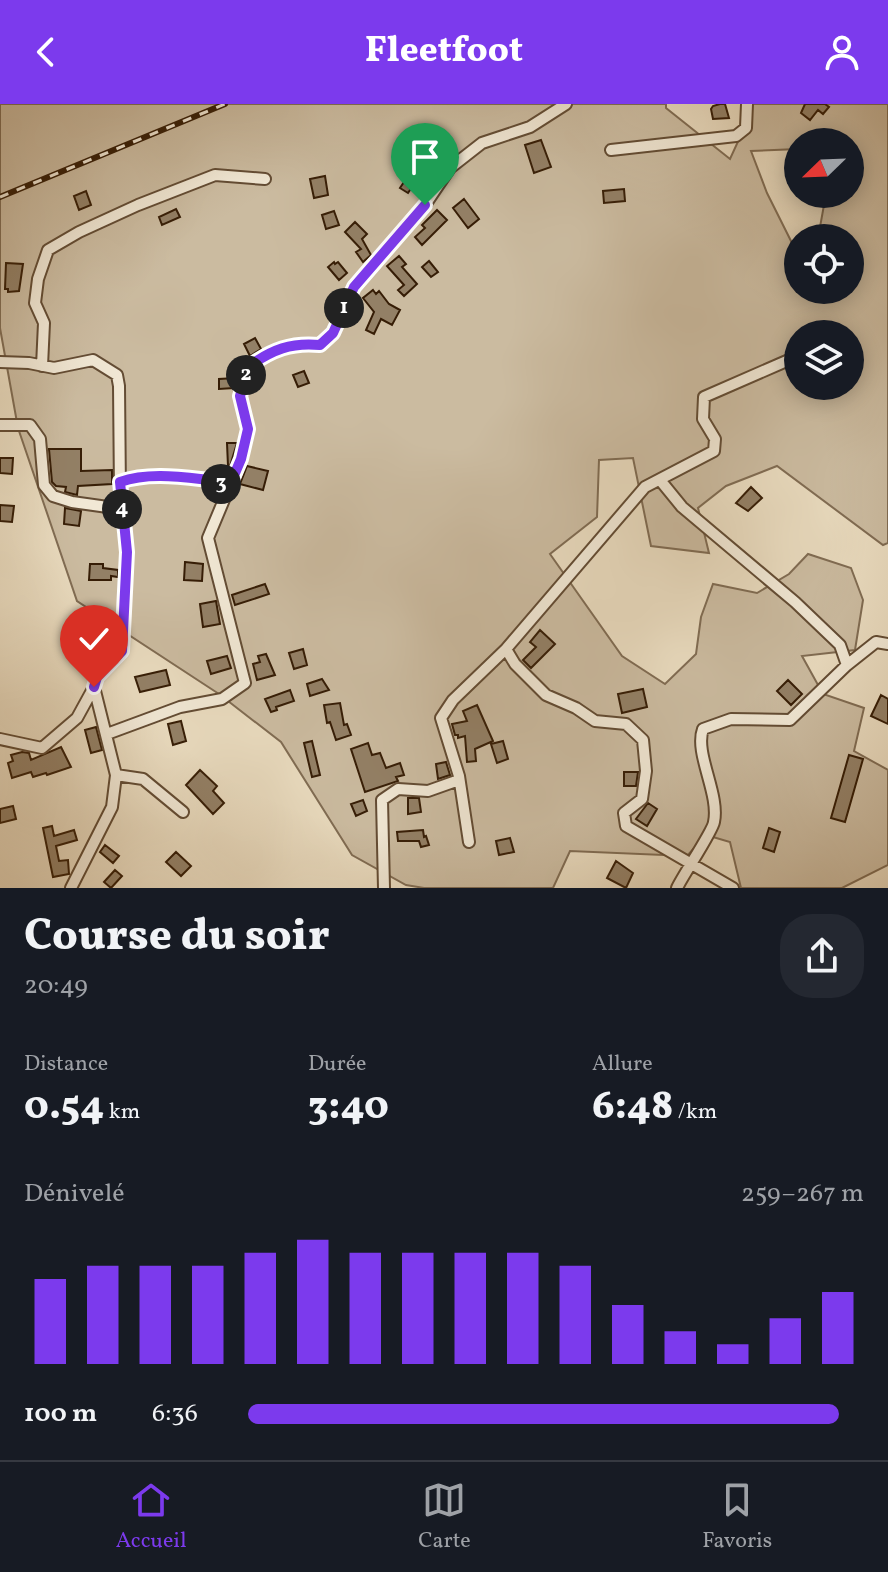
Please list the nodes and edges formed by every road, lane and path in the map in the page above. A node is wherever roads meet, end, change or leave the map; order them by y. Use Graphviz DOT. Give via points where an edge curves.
graph roads {
  1 [pos="566,104"];
  2 [pos="747,104"];
  3 [pos="611,150"];
  4 [pos="265,179"];
  5 [pos="0,362"];
  6 [pos="784,362"];
  7 [pos="42,366"];
  8 [pos="0,425"];
  9 [pos="660,480"];
  10 [pos="120,482"];
  11 [pos="227,492"];
  12 [pos="122,509"];
  13 [pos="888,644"];
  14 [pos="506,649"];
  15 [pos="847,665"];
  16 [pos="94,687"];
  17 [pos="107,734"];
  18 [pos="0,739"];
  19 [pos="116,775"];
  20 [pos="459,780"];
  21 [pos="183,812"];
  22 [pos="469,842"];
  23 [pos="689,864"];
  24 [pos="71,888"];
  25 [pos="384,888"];
  26 [pos="677,888"];
  27 [pos="733,888"];
  1 -- 11 [label="street" via="530,127 482,143 450,168 354,287 333,333 320,345 270,351 249,366 240,396 248,429"];
  2 -- 3 [label="street" via="746,128 736,136"];
  4 -- 7 [label="street" via="215,175 138,205 48,250 35,303 44,323"];
  5 -- 7 [label="street"];
  6 -- 9 [label="street" via="704,397 703,419 715,439 714,451"];
  7 -- 10 [label="street" via="93,360 117,375"];
  8 -- 12 [label="street" via="30,425 40,439 44,485 53,496"];
  9 -- 14 [label="street" via="645,487"];
  9 -- 15 [label="street" via="682,507 840,645"];
  10 -- 11 [label="street" via="138,476 190,478 219,481"];
  10 -- 12 [label="street"];
  11 -- 17 [label="street" via="208,538 245,683 222,699 180,707"];
  12 -- 16 [label="street" via="127,552 122,651"];
  13 -- 15 [label="street" via="876,642"];
  14 -- 20 [label="street" via="441,718"];
  14 -- 23 [label="street" via="546,695 595,721 626,724 643,740 642,799 624,813 626,826"];
  15 -- 23 [label="street" via="790,720 731,719 703,729 699,739 714,822"];
  16 -- 17 [label="street"];
  16 -- 18 [label="street" via="77,718 42,748"];
  17 -- 19 [label="street"];
  19 -- 21 [label="street" via="143,779"];
  19 -- 24 [label="street" via="112,807"];
  20 -- 22 [label="street"];
  20 -- 25 [label="street" via="428,791 398,789 382,800"];
  23 -- 26 [label="street"];
  23 -- 27 [label="street"];
}
